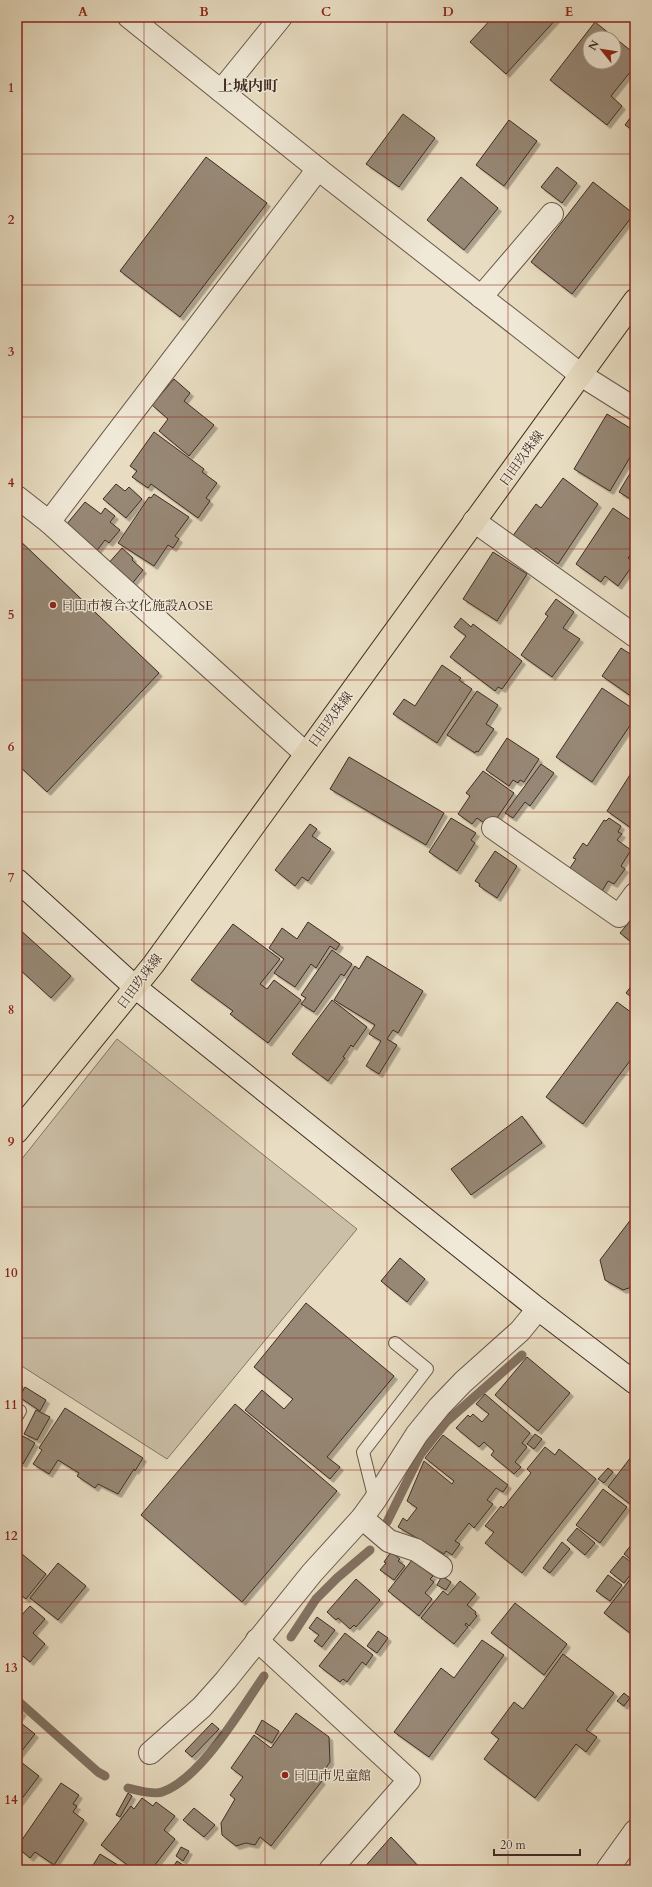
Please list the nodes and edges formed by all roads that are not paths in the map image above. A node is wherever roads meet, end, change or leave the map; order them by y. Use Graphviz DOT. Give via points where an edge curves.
graph roads {
  1 [pos="129,17"];
  2 [pos="281,17"];
  3 [pos="221,91"];
  4 [pos="318,169"];
  5 [pos="552,214"];
  6 [pos="482,297"];
  7 [pos="635,300"];
  8 [pos="581,375"];
  9 [pos="635,409"];
  10 [pos="17,497"];
  11 [pos="474,521"];
  12 [pos="49,522"];
  13 [pos="635,636"];
  14 [pos="306,753"];
  15 [pos="493,828"];
  16 [pos="17,880"];
  17 [pos="635,894"];
  18 [pos="135,986"];
  19 [pos="17,1132"];
  20 [pos="538,1309"];
  21 [pos="395,1343"];
  22 [pos="635,1383"];
  23 [pos="17,1409"];
  24 [pos="17,1416"];
  25 [pos="376,1500"];
  26 [pos="362,1518"];
  27 [pos="440,1567"];
  28 [pos="257,1640"];
  29 [pos="150,1753"];
  30 [pos="635,1831"];
  31 [pos="330,1870"];
  32 [pos="607,1870"];
  1 -- 3 [label="street"];
  2 -- 3 [label="street"];
  3 -- 4 [label="street"];
  4 -- 6 [label="street"];
  4 -- 12 [label="street"];
  5 -- 6 [label="street"];
  6 -- 8 [label="street"];
  7 -- 8 [label="main road, 日田玖珠線"];
  8 -- 9 [label="street"];
  8 -- 11 [label="main road, 日田玖珠線"];
  10 -- 12 [label="street"];
  11 -- 13 [label="street"];
  11 -- 14 [label="main road, 日田玖珠線"];
  12 -- 14 [label="street"];
  14 -- 18 [label="main road, 日田玖珠線" via="153,965"];
  15 -- 17 [label="street" via="619,916"];
  16 -- 18 [label="street"];
  18 -- 19 [label="main road, 日田玖珠線"];
  18 -- 20 [label="street"];
  20 -- 22 [label="street"];
  20 -- 25 [label="street" via="520,1331 439,1407 417,1434"];
  21 -- 25 [label="lane" via="427,1369 363,1452"];
  23 -- 24 [label="lane" via="20,1411"];
  25 -- 26 [label="street"];
  26 -- 27 [label="street" via="388,1541 416,1550"];
  26 -- 28 [label="street" via="312,1573"];
  28 -- 29 [label="street" via="202,1707"];
  28 -- 31 [label="street" via="409,1780"];
  30 -- 32 [label="street"];
}
